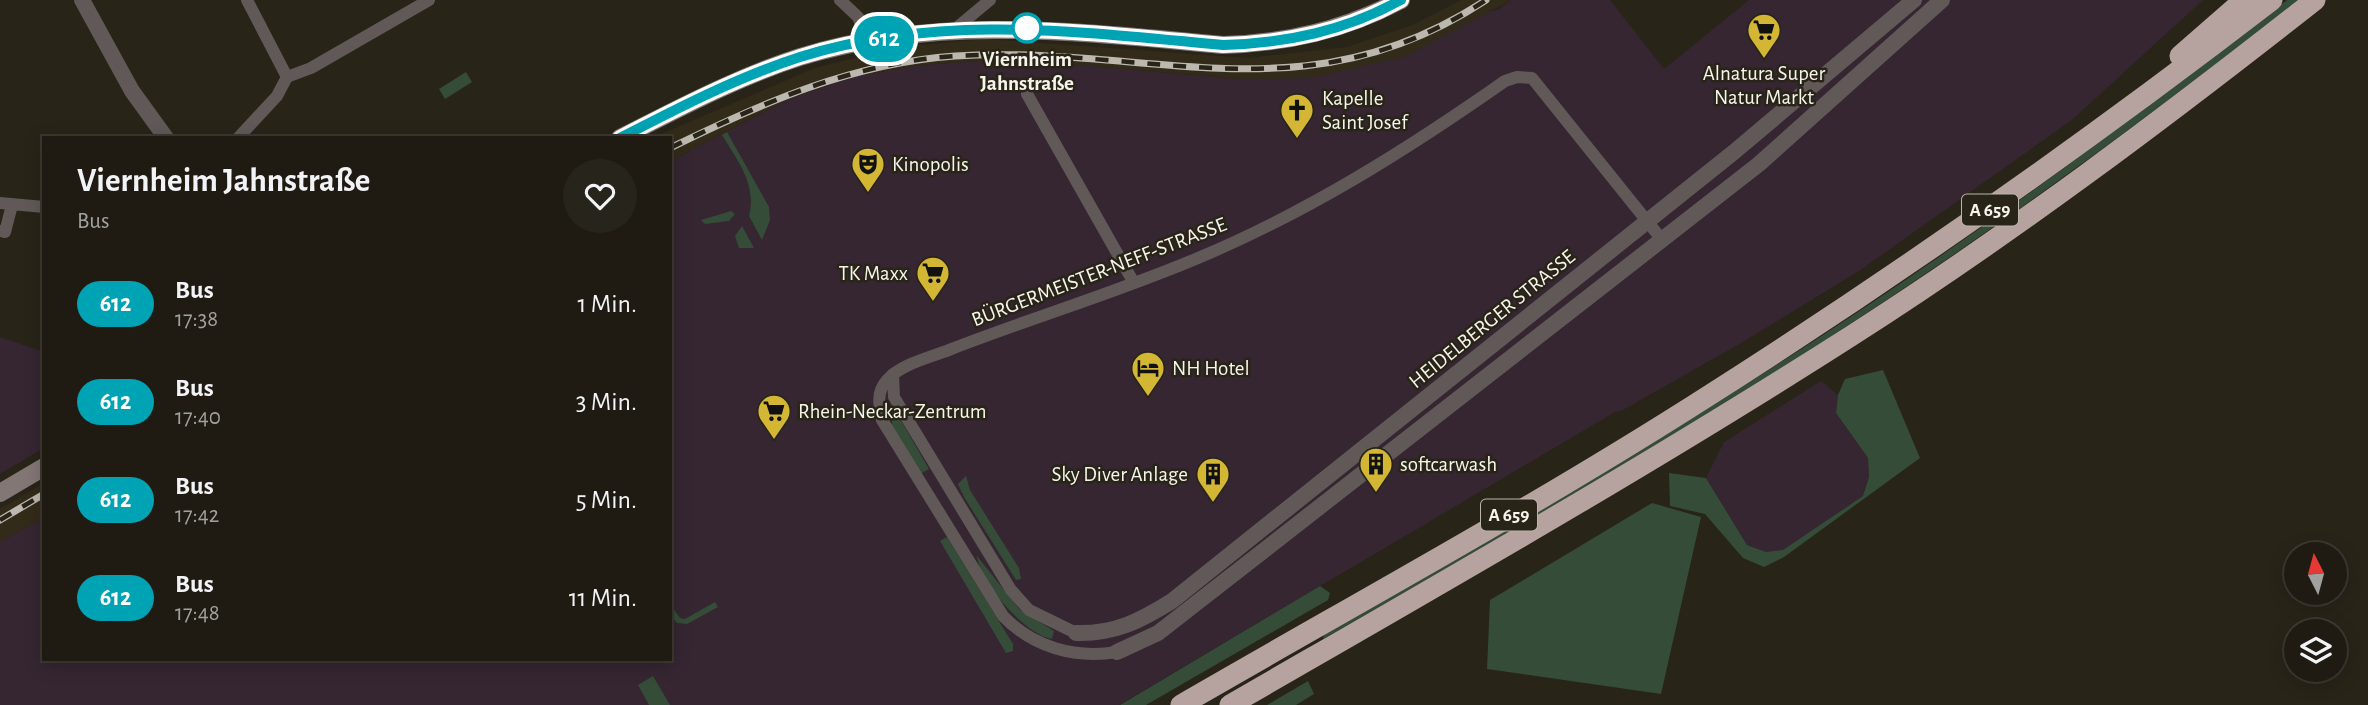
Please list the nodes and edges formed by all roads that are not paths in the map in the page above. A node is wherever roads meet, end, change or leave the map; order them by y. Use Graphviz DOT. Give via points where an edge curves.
graph roads {
  1 [pos="82,0"];
  2 [pos="247,0"];
  3 [pos="429,0"];
  4 [pos="840,0"];
  5 [pos="990,0"];
  6 [pos="1401,0"];
  7 [pos="1914,0"];
  8 [pos="1942,0"];
  9 [pos="2244,0"];
  10 [pos="2272,0"];
  11 [pos="2315,0"];
  12 [pos="955,29"];
  13 [pos="868,42"];
  14 [pos="287,77"];
  15 [pos="1027,94"];
  16 [pos="2145,98"];
  17 [pos="165,136"];
  18 [pos="240,136"];
  19 [pos="624,136"];
  20 [pos="6,204"];
  21 [pos="42,207"];
  22 [pos="1647,222"];
  23 [pos="0,231"];
  24 [pos="1663,241"];
  25 [pos="1134,284"];
  26 [pos="893,374"];
  27 [pos="42,468"];
  28 [pos="0,493"];
  29 [pos="1076,634"];
  30 [pos="1117,652"];
  31 [pos="1181,705"];
  32 [pos="1230,705"];
  1 -- 17 [label="street" via="132,91"];
  2 -- 14 [label="street"];
  3 -- 14 [label="street" via="311,68"];
  4 -- 13 [label="street" via="858,17"];
  5 -- 12 [label="street"];
  6 -- 12 [label="main road" via="1329,31 1255,44 1017,28"];
  7 -- 22 [label="street, HEIDELBERGER STRASSE"];
  8 -- 24 [label="street, HEIDELBERGER STRASSE" via="1759,164"];
  9 -- 16 [label="highway" via="2186,49"];
  10 -- 16 [label="highway, A 659"];
  11 -- 32 [label="highway, A 659" via="2134,140 1853,335 1686,440"];
  12 -- 13 [label="main road"];
  13 -- 19 [label="main road" via="768,69"];
  14 -- 18 [label="street" via="277,96"];
  15 -- 25 [label="street"];
  16 -- 31 [label="highway, A 659" via="1981,216 1703,399"];
  20 -- 21 [label="street"];
  20 -- 23 [label="street" via="5,232"];
  22 -- 24 [label="street, BÜRGERMEISTER-NEFF-STRASSE"];
  22 -- 25 [label="street, BÜRGERMEISTER-NEFF-STRASSE" via="1532,78 1517,77 1394,158 1296,213"];
  22 -- 29 [label="street, HEIDELBERGER STRASSE" via="1172,601 1116,631"];
  24 -- 30 [label="street, HEIDELBERGER STRASSE" via="1158,633"];
  25 -- 26 [label="street, BÜRGERMEISTER-NEFF-STRASSE"];
  26 -- 29 [label="street" via="894,397 1011,590 1029,610"];
  26 -- 30 [label="street" via="880,390 882,420 1003,616 1032,640 1053,648 1088,655"];
  27 -- 28 [label="main road"];
}
